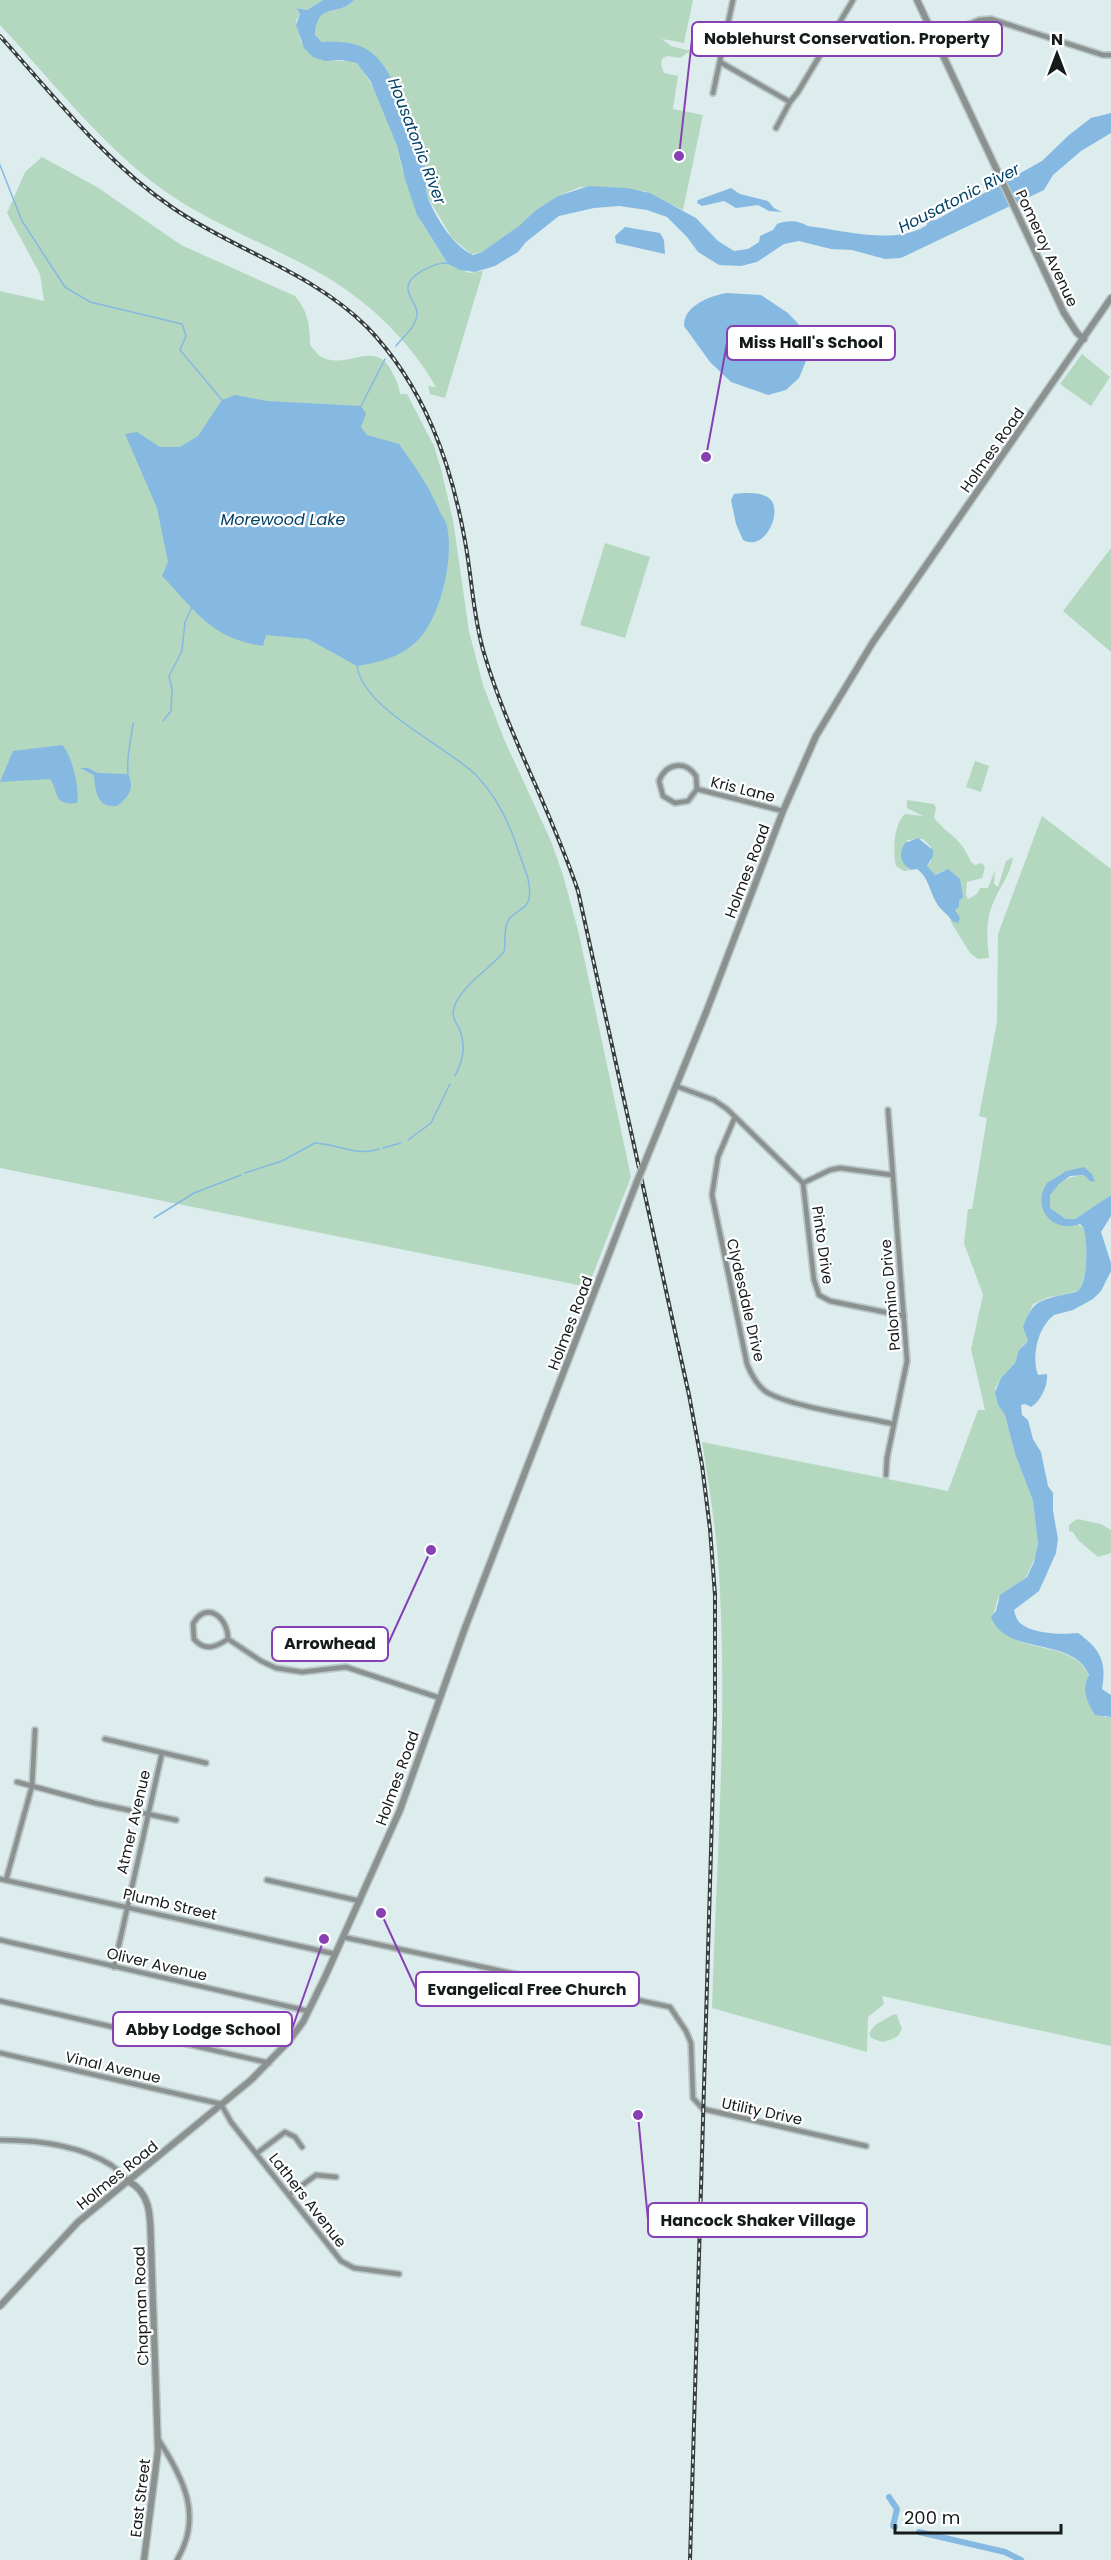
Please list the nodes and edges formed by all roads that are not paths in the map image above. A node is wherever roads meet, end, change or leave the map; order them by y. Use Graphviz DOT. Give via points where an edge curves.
graph roads {
  1 [pos="733,0"];
  2 [pos="853,0"];
  3 [pos="917,0"];
  4 [pos="935,38"];
  5 [pos="1111,55"];
  6 [pos="720,62"];
  7 [pos="713,93"];
  8 [pos="790,102"];
  9 [pos="776,128"];
  10 [pos="1111,298"];
  11 [pos="1084,339"];
  12 [pos="696,789"];
  13 [pos="783,811"];
  14 [pos="676,1086"];
  15 [pos="888,1110"];
  16 [pos="735,1117"];
  17 [pos="892,1175"];
  18 [pos="803,1183"];
  19 [pos="904,1316"];
  20 [pos="893,1424"];
  21 [pos="886,1475"];
  22 [pos="228,1639"];
  23 [pos="440,1698"];
  24 [pos="35,1730"];
  25 [pos="105,1739"];
  26 [pos="162,1753"];
  27 [pos="206,1763"];
  28 [pos="17,1782"];
  29 [pos="32,1786"];
  30 [pos="147,1813"];
  31 [pos="176,1820"];
  32 [pos="0,1879"];
  33 [pos="6,1880"];
  34 [pos="267,1880"];
  35 [pos="360,1901"];
  36 [pos="127,1907"];
  37 [pos="343,1937"];
  38 [pos="0,1940"];
  39 [pos="335,1954"];
  40 [pos="114,1966"];
  41 [pos="0,2001"];
  42 [pos="308,2011"];
  43 [pos="0,2053"];
  44 [pos="268,2063"];
  45 [pos="221,2104"];
  46 [pos="0,2140"];
  47 [pos="866,2146"];
  48 [pos="302,2147"];
  49 [pos="257,2153"];
  50 [pos="336,2177"];
  51 [pos="128,2181"];
  52 [pos="289,2195"];
  53 [pos="399,2274"];
  54 [pos="0,2306"];
  55 [pos="158,2439"];
  56 [pos="144,2560"];
  57 [pos="177,2560"];
  1 -- 6 [label="street"];
  2 -- 8 [label="street"];
  3 -- 4 [label="street, Pomeroy Avenue"];
  4 -- 5 [label="street" via="991,19"];
  4 -- 11 [label="street, Pomeroy Avenue" via="1064,313"];
  6 -- 7 [label="street"];
  6 -- 8 [label="street"];
  8 -- 9 [label="street"];
  10 -- 11 [label="street, Holmes Road"];
  11 -- 13 [label="street, Holmes Road" via="873,642 820,728"];
  12 -- 12 [label="street, Kris Lane" via="688,801 675,803 663,796 659,781 667,769 684,766 696,776"];
  12 -- 13 [label="street, Kris Lane"];
  13 -- 14 [label="street, Holmes Road"];
  14 -- 16 [label="street" via="714,1100"];
  14 -- 23 [label="street, Holmes Road, bridge"];
  15 -- 17 [label="street, Palomino Drive"];
  16 -- 18 [label="street"];
  16 -- 20 [label="street, Clydesdale Drive" via="715,1166 712,1195 751,1374 762,1388 781,1399"];
  17 -- 18 [label="street" via="840,1168"];
  17 -- 19 [label="street, Palomino Drive"];
  18 -- 19 [label="street, Pinto Drive" via="819,1295 826,1300"];
  19 -- 20 [label="street, Palomino Drive" via="907,1368"];
  20 -- 21 [label="street, Palomino Drive"];
  22 -- 22 [label="street" via="219,1615 200,1615 193,1624 194,1640 202,1646 213,1647"];
  22 -- 23 [label="street" via="276,1668 302,1672 346,1667"];
  23 -- 35 [label="street, Holmes Road" via="400,1810"];
  24 -- 29 [label="street"];
  25 -- 26 [label="street"];
  26 -- 27 [label="street"];
  26 -- 30 [label="street, Atmer Avenue"];
  28 -- 29 [label="street"];
  29 -- 30 [label="street"];
  29 -- 33 [label="street"];
  30 -- 31 [label="street"];
  30 -- 36 [label="street, Atmer Avenue"];
  32 -- 33 [label="street, Plumb Street"];
  33 -- 36 [label="street, Plumb Street"];
  34 -- 35 [label="street"];
  35 -- 37 [label="street, Holmes Road"];
  36 -- 39 [label="street, Plumb Street"];
  36 -- 40 [label="street, Atmer Avenue"];
  37 -- 39 [label="street, Holmes Road"];
  37 -- 47 [label="street, Utility Drive" via="670,2007 691,2043 693,2098 703,2109"];
  38 -- 40 [label="street, Oliver Avenue"];
  39 -- 42 [label="street, Holmes Road"];
  40 -- 42 [label="street, Oliver Avenue"];
  41 -- 44 [label="street"];
  42 -- 44 [label="street, Holmes Road" via="288,2042"];
  43 -- 45 [label="street, Vinal Avenue"];
  44 -- 45 [label="street, Holmes Road"];
  45 -- 49 [label="street, Lathers Avenue"];
  45 -- 51 [label="street, Holmes Road"];
  46 -- 51 [label="street" via="28,2140 72,2149 112,2165"];
  48 -- 49 [label="street" via="285,2132"];
  49 -- 52 [label="street, Lathers Avenue"];
  50 -- 52 [label="street" via="316,2175"];
  51 -- 54 [label="street, Holmes Road" via="78,2222"];
  51 -- 55 [label="street, Chapman Road" via="146,2197 150,2215"];
  52 -- 53 [label="street, Lathers Avenue" via="341,2261 354,2268"];
  55 -- 56 [label="street, East Street"];
  55 -- 57 [label="street" via="180,2478 191,2515 186,2545"];
}
